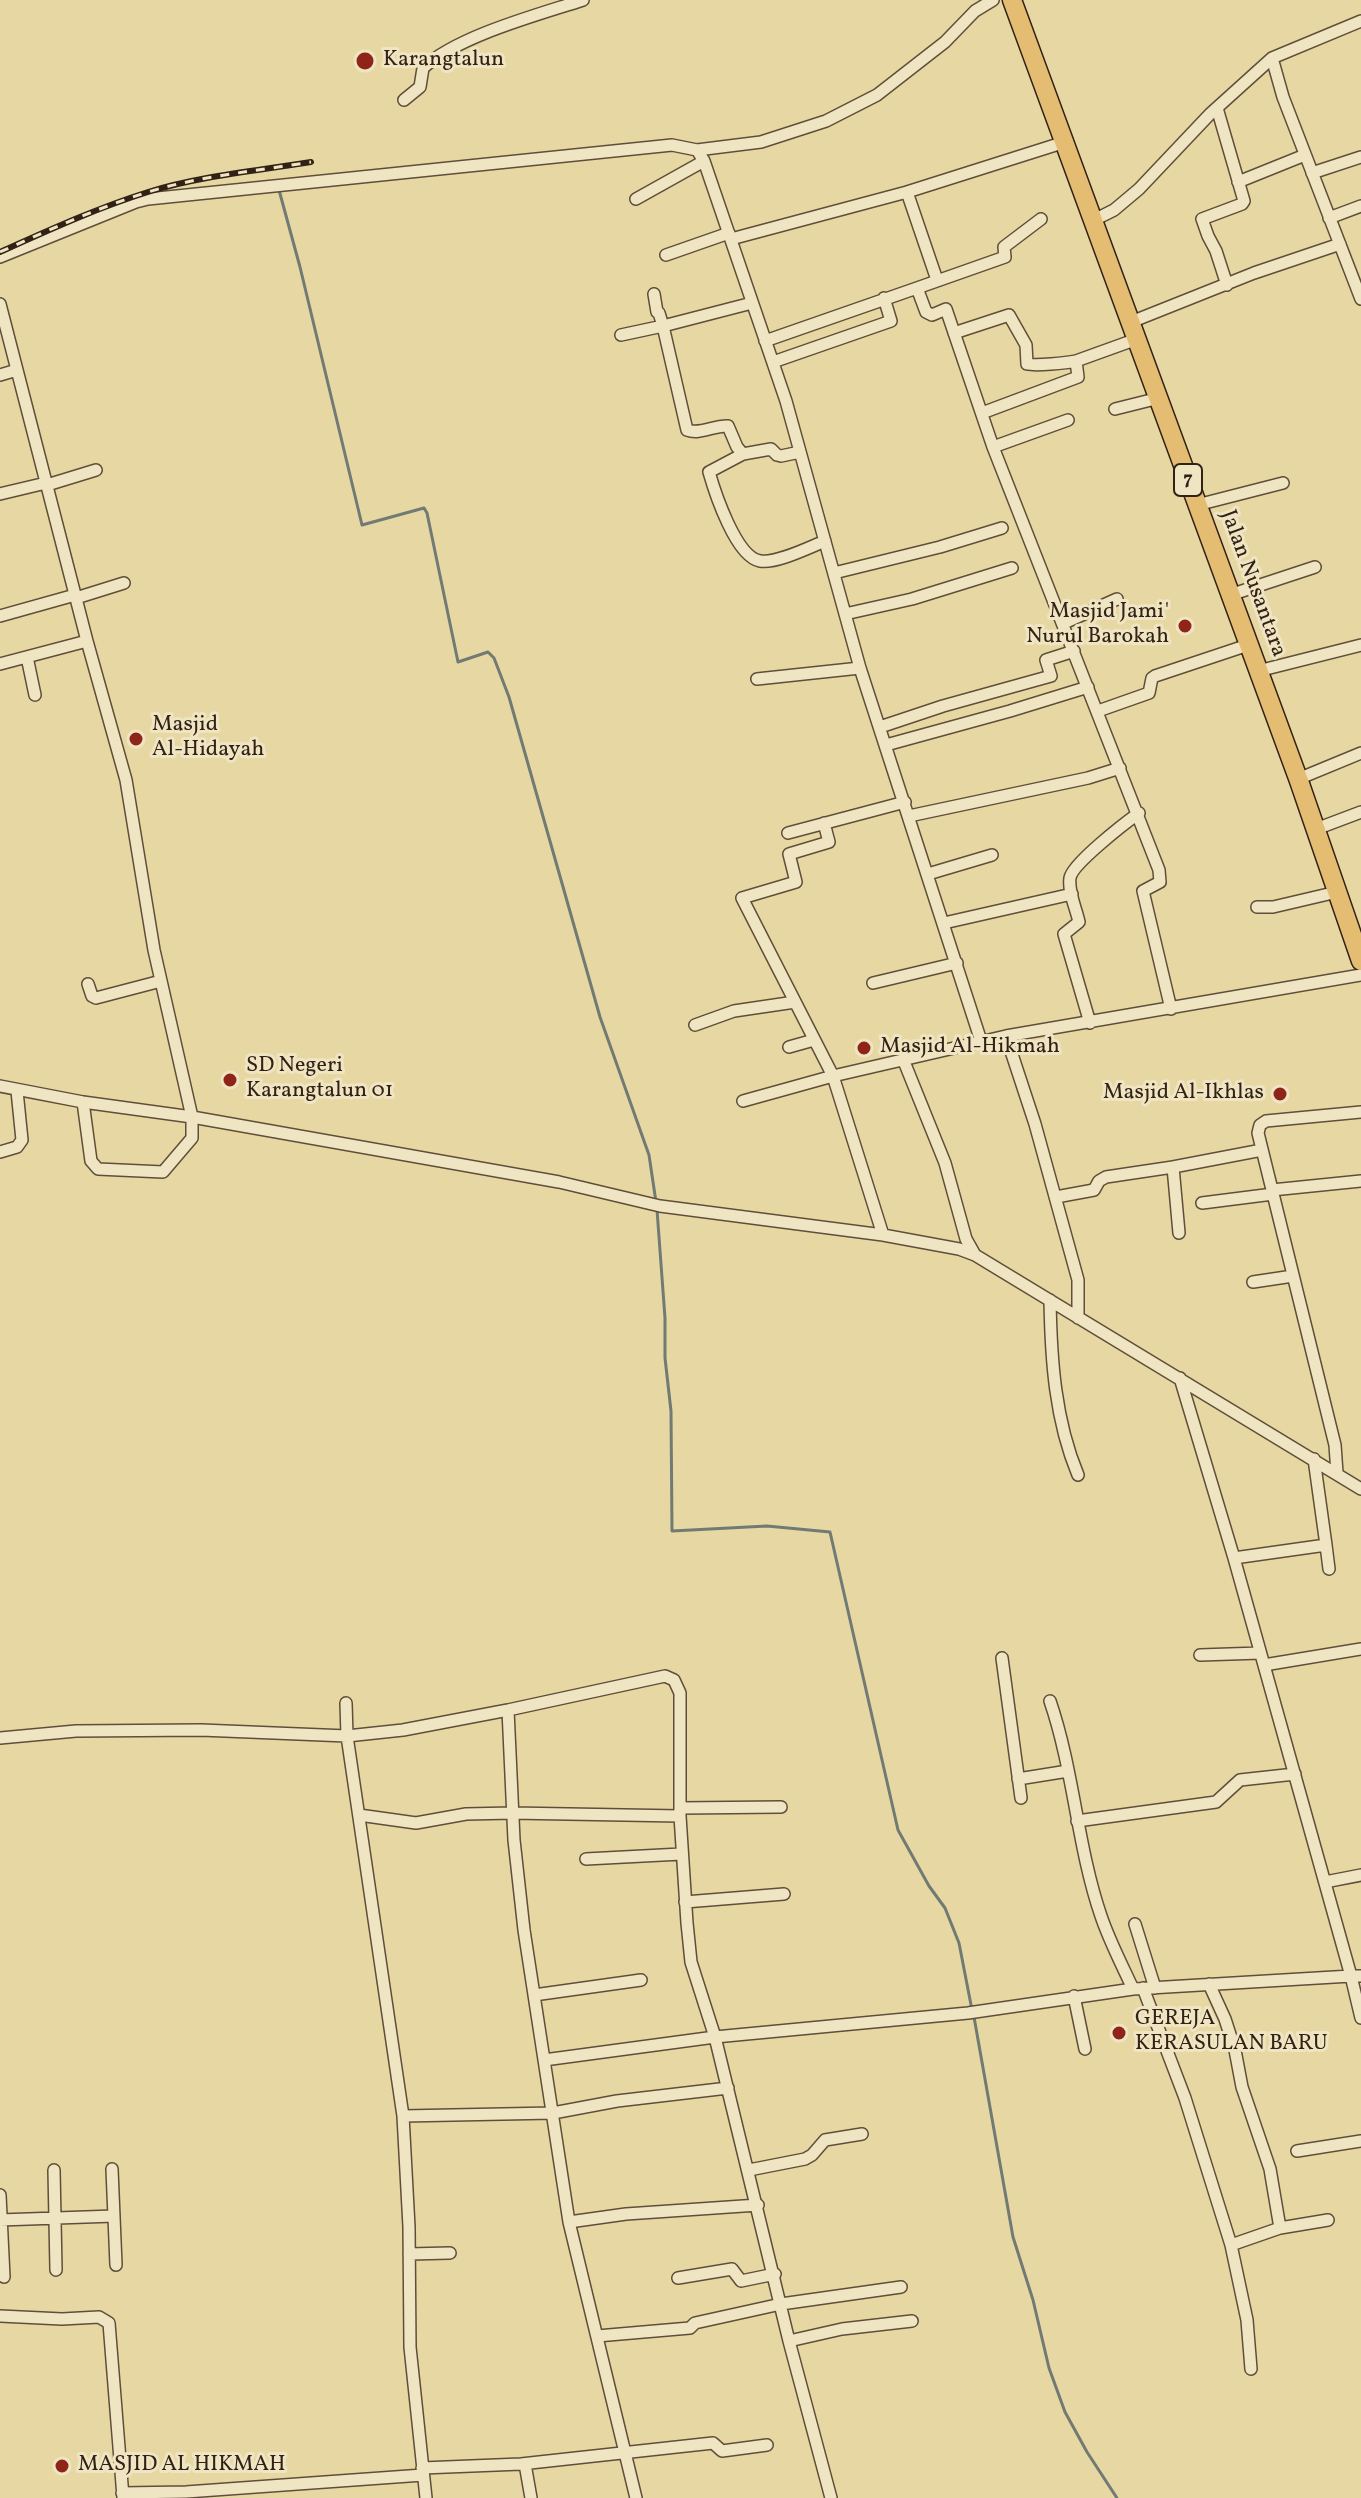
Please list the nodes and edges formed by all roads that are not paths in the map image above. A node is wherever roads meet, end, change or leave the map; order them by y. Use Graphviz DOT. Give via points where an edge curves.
graph roads {
  1 [pos="583,0"];
  2 [pos="993,0"];
  3 [pos="1012,0"];
  4 [pos="1361,21"];
  5 [pos="1272,58"];
  6 [pos="404,100"];
  7 [pos="1217,108"];
  8 [pos="1065,142"];
  9 [pos="700,155"];
  10 [pos="1305,155"];
  11 [pos="1361,157"];
  12 [pos="1312,173"];
  13 [pos="1238,182"];
  14 [pos="907,192"];
  15 [pos="636,199"];
  16 [pos="1361,206"];
  17 [pos="1329,218"];
  18 [pos="1041,219"];
  19 [pos="1094,220"];
  20 [pos="730,236"];
  21 [pos="1340,244"];
  22 [pos="666,255"];
  23 [pos="0,257"];
  24 [pos="937,280"];
  25 [pos="1227,285"];
  26 [pos="1359,286"];
  27 [pos="917,288"];
  28 [pos="654,294"];
  29 [pos="884,298"];
  30 [pos="1361,299"];
  31 [pos="752,303"];
  32 [pos="0,304"];
  33 [pos="663,326"];
  34 [pos="1134,331"];
  35 [pos="954,333"];
  36 [pos="621,335"];
  37 [pos="765,341"];
  38 [pos="1076,361"];
  39 [pos="773,362"];
  40 [pos="17,370"];
  41 [pos="0,375"];
  42 [pos="1159,398"];
  43 [pos="1115,409"];
  44 [pos="982,413"];
  45 [pos="1068,420"];
  46 [pos="993,447"];
  47 [pos="800,452"];
  48 [pos="743,454"];
  49 [pos="96,470"];
  50 [pos="1283,483"];
  51 [pos="46,484"];
  52 [pos="0,494"];
  53 [pos="1197,505"];
  54 [pos="1002,528"];
  55 [pos="825,541"];
  56 [pos="1315,567"];
  57 [pos="1012,568"];
  58 [pos="834,573"];
  59 [pos="124,583"];
  60 [pos="1230,595"];
  61 [pos="76,597"];
  62 [pos="1117,599"];
  63 [pos="845,614"];
  64 [pos="0,616"];
  65 [pos="1064,623"];
  66 [pos="87,641"];
  67 [pos="1248,645"];
  68 [pos="1361,645"];
  69 [pos="1074,651"];
  70 [pos="27,657"];
  71 [pos="0,664"];
  72 [pos="860,668"];
  73 [pos="1258,671"];
  74 [pos="757,679"];
  75 [pos="1088,687"];
  76 [pos="35,695"];
  77 [pos="1098,711"];
  78 [pos="880,727"];
  79 [pos="886,745"];
  80 [pos="1361,753"];
  81 [pos="1120,768"];
  82 [pos="1298,779"];
  83 [pos="905,802"];
  84 [pos="1361,812"];
  85 [pos="1139,813"];
  86 [pos="909,816"];
  87 [pos="824,823"];
  88 [pos="1316,829"];
  89 [pos="788,833"];
  90 [pos="992,855"];
  91 [pos="928,874"];
  92 [pos="1337,892"];
  93 [pos="1072,894"];
  94 [pos="1257,907"];
  95 [pos="944,923"];
  96 [pos="1359,951"];
  97 [pos="957,963"];
  98 [pos="1361,975"];
  99 [pos="161,981"];
  100 [pos="873,983"];
  101 [pos="88,984"];
  102 [pos="795,1002"];
  103 [pos="1171,1009"];
  104 [pos="1090,1023"];
  105 [pos="695,1025"];
  106 [pos="1006,1036"];
  107 [pos="814,1040"];
  108 [pos="981,1041"];
  109 [pos="789,1047"];
  110 [pos="903,1059"];
  111 [pos="833,1076"];
  112 [pos="0,1086"];
  113 [pos="17,1091"];
  114 [pos="743,1101"];
  115 [pos="83,1102"];
  116 [pos="1361,1112"];
  117 [pos="192,1117"];
  118 [pos="1262,1150"];
  119 [pos="0,1152"];
  120 [pos="1173,1167"];
  121 [pos="1361,1181"];
  122 [pos="1273,1192"];
  123 [pos="1056,1197"];
  124 [pos="1202,1203"];
  125 [pos="1179,1233"];
  126 [pos="883,1235"];
  127 [pos="975,1255"];
  128 [pos="1293,1276"];
  129 [pos="1253,1282"];
  130 [pos="1050,1300"];
  131 [pos="1078,1318"];
  132 [pos="1180,1378"];
  133 [pos="1314,1459"];
  134 [pos="1337,1473"];
  135 [pos="1078,1475"];
  136 [pos="1361,1489"];
  137 [pos="1326,1545"];
  138 [pos="1234,1558"];
  139 [pos="1329,1569"];
  140 [pos="1361,1649"];
  141 [pos="1200,1655"];
  142 [pos="1002,1658"];
  143 [pos="1262,1659"];
  144 [pos="1050,1701"];
  145 [pos="346,1703"];
  146 [pos="508,1710"];
  147 [pos="347,1736"];
  148 [pos="0,1738"];
  149 [pos="1068,1771"];
  150 [pos="1295,1774"];
  151 [pos="1018,1779"];
  152 [pos="1021,1798"];
  153 [pos="781,1807"];
  154 [pos="680,1812"];
  155 [pos="512,1813"];
  156 [pos="359,1815"];
  157 [pos="1077,1821"];
  158 [pos="681,1854"];
  159 [pos="586,1859"];
  160 [pos="1361,1875"];
  161 [pos="1325,1882"];
  162 [pos="784,1894"];
  163 [pos="685,1902"];
  164 [pos="1135,1924"];
  165 [pos="1356,1976"];
  166 [pos="641,1980"];
  167 [pos="1209,1984"];
  168 [pos="1144,1988"];
  169 [pos="534,1995"];
  170 [pos="1074,1996"];
  171 [pos="1361,2018"];
  172 [pos="715,2037"];
  173 [pos="1085,2049"];
  174 [pos="544,2060"];
  175 [pos="728,2088"];
  176 [pos="553,2113"];
  177 [pos="403,2116"];
  178 [pos="862,2134"];
  179 [pos="1361,2141"];
  180 [pos="1297,2151"];
  181 [pos="112,2169"];
  182 [pos="54,2170"];
  183 [pos="749,2170"];
  184 [pos="0,2195"];
  185 [pos="758,2205"];
  186 [pos="114,2216"];
  187 [pos="1,2220"];
  188 [pos="55,2220"];
  189 [pos="1328,2220"];
  190 [pos="569,2222"];
  191 [pos="1280,2228"];
  192 [pos="1231,2245"];
  193 [pos="450,2253"];
  194 [pos="409,2254"];
  195 [pos="116,2265"];
  196 [pos="56,2270"];
  197 [pos="775,2274"];
  198 [pos="4,2277"];
  199 [pos="678,2278"];
  200 [pos="901,2287"];
  201 [pos="781,2304"];
  202 [pos="0,2316"];
  203 [pos="912,2321"];
  204 [pos="597,2336"];
  205 [pos="789,2341"];
  206 [pos="1251,2369"];
  207 [pos="767,2445"];
  208 [pos="625,2451"];
  209 [pos="525,2464"];
  210 [pos="422,2472"];
  211 [pos="122,2496"];
  212 [pos="426,2498"];
  213 [pos="531,2498"];
  214 [pos="636,2498"];
  215 [pos="831,2498"];
  1 -- 6 [label="street" via="440,56 423,68 420,87"];
  2 -- 9 [label="street" via="859,106 799,132"];
  3 -- 8 [label="highway, Jalan Nusantara / 7"];
  4 -- 5 [label="street"];
  5 -- 7 [label="street"];
  5 -- 10 [label="street"];
  7 -- 13 [label="street"];
  7 -- 19 [label="street" via="1139,189"];
  8 -- 14 [label="street"];
  8 -- 19 [label="highway, Jalan Nusantara / 7"];
  9 -- 15 [label="street"];
  9 -- 20 [label="street"];
  9 -- 23 [label="street" via="672,145 645,147 148,199"];
  10 -- 12 [label="street"];
  10 -- 13 [label="street"];
  11 -- 12 [label="street"];
  12 -- 17 [label="street"];
  13 -- 25 [label="street" via="1242,204 1202,219"];
  14 -- 20 [label="street"];
  14 -- 24 [label="street"];
  16 -- 17 [label="street"];
  17 -- 21 [label="street"];
  18 -- 24 [label="street" via="1004,247 1005,257"];
  19 -- 34 [label="highway, Jalan Nusantara / 7"];
  20 -- 22 [label="street"];
  20 -- 31 [label="street"];
  21 -- 25 [label="street"];
  21 -- 26 [label="street"];
  24 -- 27 [label="street"];
  25 -- 34 [label="street"];
  26 -- 30 [label="street"];
  27 -- 29 [label="street"];
  27 -- 35 [label="street" via="926,312 946,309"];
  28 -- 33 [label="street"];
  29 -- 37 [label="street"];
  29 -- 39 [label="street" via="891,321"];
  31 -- 33 [label="street"];
  31 -- 37 [label="street"];
  32 -- 40 [label="street"];
  33 -- 36 [label="street"];
  33 -- 48 [label="street" via="687,430 728,426"];
  34 -- 38 [label="street"];
  34 -- 42 [label="highway, Jalan Nusantara / 7"];
  35 -- 38 [label="street" via="1009,315 1026,345 1027,364"];
  35 -- 44 [label="street"];
  37 -- 39 [label="street"];
  38 -- 44 [label="street" via="1078,377"];
  39 -- 47 [label="street"];
  40 -- 41 [label="street"];
  40 -- 51 [label="street"];
  42 -- 43 [label="street"];
  42 -- 53 [label="highway, Jalan Nusantara / 7"];
  44 -- 46 [label="street"];
  45 -- 46 [label="street"];
  46 -- 65 [label="street"];
  47 -- 48 [label="street" via="779,456 768,449"];
  47 -- 55 [label="street"];
  48 -- 55 [label="street" via="709,472 743,548 762,561"];
  49 -- 51 [label="street"];
  50 -- 53 [label="street"];
  51 -- 52 [label="street"];
  51 -- 61 [label="street"];
  53 -- 60 [label="highway, Jalan Nusantara / 7"];
  54 -- 58 [label="street"];
  55 -- 58 [label="street"];
  56 -- 60 [label="street"];
  57 -- 63 [label="street"];
  58 -- 63 [label="street"];
  59 -- 61 [label="street"];
  60 -- 67 [label="highway, Jalan Nusantara / 7"];
  61 -- 64 [label="street"];
  61 -- 66 [label="street"];
  62 -- 65 [label="street"];
  63 -- 72 [label="street"];
  65 -- 69 [label="street"];
  66 -- 70 [label="street"];
  66 -- 99 [label="street" via="126,780"];
  67 -- 73 [label="highway, Jalan Nusantara / 7"];
  67 -- 77 [label="street" via="1155,676 1150,692"];
  68 -- 73 [label="street"];
  69 -- 75 [label="street"];
  69 -- 78 [label="street" via="1046,660 1051,676"];
  70 -- 71 [label="street"];
  70 -- 76 [label="street"];
  72 -- 74 [label="street"];
  72 -- 78 [label="street"];
  73 -- 82 [label="highway, Jalan Nusantara / 7"];
  75 -- 77 [label="street"];
  75 -- 79 [label="street"];
  77 -- 81 [label="street"];
  78 -- 79 [label="street"];
  79 -- 83 [label="street"];
  80 -- 82 [label="street"];
  81 -- 85 [label="street"];
  81 -- 86 [label="street"];
  82 -- 88 [label="highway, Jalan Nusantara / 7"];
  83 -- 86 [label="street"];
  83 -- 87 [label="street"];
  84 -- 88 [label="street"];
  85 -- 93 [label="street" via="1075,868"];
  85 -- 103 [label="street" via="1161,877 1143,891"];
  86 -- 91 [label="street"];
  87 -- 89 [label="street"];
  87 -- 102 [label="street" via="829,842 789,854 796,882 742,898"];
  88 -- 92 [label="highway, Jalan Nusantara / 7"];
  90 -- 91 [label="street"];
  91 -- 95 [label="street"];
  92 -- 94 [label="street"];
  92 -- 96 [label="highway, Jalan Nusantara / 7"];
  93 -- 95 [label="street"];
  93 -- 104 [label="street" via="1079,922 1064,934"];
  95 -- 97 [label="street"];
  97 -- 100 [label="street"];
  97 -- 108 [label="street"];
  98 -- 103 [label="street"];
  99 -- 101 [label="street" via="96,998"];
  99 -- 117 [label="street"];
  102 -- 105 [label="street" via="734,1011"];
  102 -- 107 [label="street"];
  103 -- 104 [label="street"];
  104 -- 106 [label="street"];
  106 -- 108 [label="street"];
  106 -- 123 [label="street"];
  107 -- 109 [label="street"];
  107 -- 111 [label="street"];
  108 -- 110 [label="street"];
  110 -- 111 [label="street"];
  110 -- 127 [label="street"];
  111 -- 114 [label="street"];
  111 -- 126 [label="street"];
  112 -- 113 [label="street"];
  113 -- 115 [label="street"];
  113 -- 119 [label="street" via="22,1140"];
  115 -- 117 [label="street"];
  115 -- 117 [label="street" via="91,1161 105,1171 163,1172 192,1138"];
  116 -- 118 [label="street" via="1266,1121 1258,1133"];
  117 -- 126 [label="street" via="559,1182 655,1205"];
  118 -- 120 [label="street"];
  118 -- 122 [label="street"];
  120 -- 123 [label="street" via="1106,1177 1094,1190"];
  120 -- 125 [label="street"];
  121 -- 122 [label="street"];
  122 -- 124 [label="street"];
  122 -- 128 [label="street"];
  123 -- 131 [label="street" via="1078,1280"];
  126 -- 127 [label="street"];
  127 -- 130 [label="street"];
  128 -- 129 [label="street"];
  128 -- 134 [label="street" via="1335,1445"];
  130 -- 131 [label="street"];
  130 -- 135 [label="street" via="1054,1378 1068,1453"];
  131 -- 132 [label="street"];
  132 -- 133 [label="street"];
  132 -- 138 [label="street"];
  133 -- 134 [label="street"];
  133 -- 137 [label="street"];
  134 -- 136 [label="street"];
  137 -- 138 [label="street"];
  137 -- 139 [label="street"];
  138 -- 143 [label="street"];
  140 -- 143 [label="street"];
  141 -- 143 [label="street"];
  142 -- 151 [label="street"];
  143 -- 150 [label="street"];
  144 -- 149 [label="street"];
  145 -- 147 [label="street"];
  146 -- 147 [label="street"];
  146 -- 154 [label="street" via="665,1676 674,1680 680,1693"];
  146 -- 155 [label="street"];
  147 -- 148 [label="street" via="186,1730"];
  147 -- 156 [label="street"];
  149 -- 151 [label="street"];
  149 -- 157 [label="street"];
  150 -- 157 [label="street" via="1240,1780 1216,1802"];
  150 -- 161 [label="street"];
  151 -- 152 [label="street"];
  153 -- 154 [label="street"];
  154 -- 155 [label="street"];
  154 -- 158 [label="street"];
  155 -- 156 [label="street" via="416,1823"];
  155 -- 169 [label="street"];
  156 -- 177 [label="street"];
  157 -- 168 [label="street" via="1101,1916"];
  158 -- 159 [label="street"];
  158 -- 163 [label="street"];
  160 -- 161 [label="street"];
  161 -- 165 [label="street"];
  162 -- 163 [label="street"];
  163 -- 172 [label="street" via="691,1962"];
  164 -- 168 [label="street"];
  165 -- 167 [label="street"];
  165 -- 171 [label="street"];
  166 -- 169 [label="street"];
  167 -- 168 [label="street"];
  167 -- 191 [label="street" via="1225,2019 1270,2169"];
  168 -- 170 [label="street"];
  168 -- 192 [label="street"];
  169 -- 174 [label="street"];
  170 -- 172 [label="street" via="974,2012"];
  170 -- 173 [label="street"];
  172 -- 174 [label="street"];
  172 -- 175 [label="street"];
  174 -- 176 [label="street"];
  175 -- 176 [label="street"];
  175 -- 183 [label="street"];
  176 -- 177 [label="street"];
  176 -- 190 [label="street"];
  177 -- 194 [label="street"];
  178 -- 183 [label="street" via="825,2140 805,2159"];
  179 -- 180 [label="street"];
  181 -- 186 [label="street"];
  182 -- 188 [label="street"];
  183 -- 185 [label="street"];
  184 -- 187 [label="street"];
  185 -- 190 [label="street"];
  185 -- 197 [label="street"];
  186 -- 188 [label="street"];
  186 -- 195 [label="street"];
  187 -- 188 [label="street"];
  187 -- 198 [label="street"];
  188 -- 196 [label="street"];
  189 -- 191 [label="street"];
  190 -- 204 [label="street"];
  191 -- 192 [label="street"];
  192 -- 206 [label="street"];
  193 -- 194 [label="street"];
  194 -- 210 [label="street" via="410,2347"];
  197 -- 199 [label="street" via="741,2281 732,2269"];
  197 -- 201 [label="street"];
  200 -- 201 [label="street"];
  201 -- 204 [label="street" via="690,2328"];
  201 -- 205 [label="street"];
  202 -- 211 [label="street" via="107,2320"];
  203 -- 205 [label="street"];
  204 -- 208 [label="street"];
  205 -- 215 [label="street"];
  207 -- 208 [label="street" via="722,2451 713,2443"];
  208 -- 209 [label="street"];
  208 -- 214 [label="street"];
  209 -- 210 [label="street"];
  209 -- 213 [label="street"];
  210 -- 211 [label="street"];
  210 -- 212 [label="street"];
}
